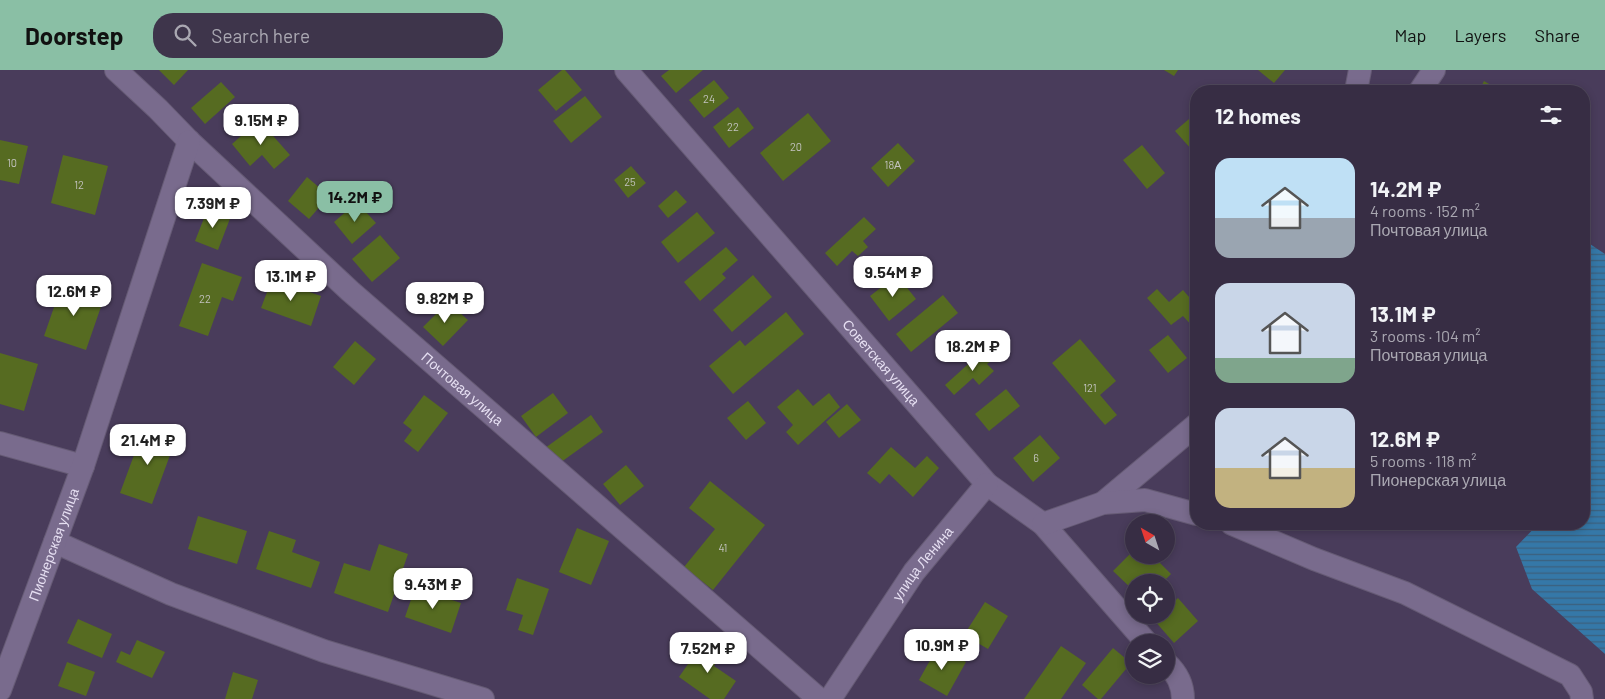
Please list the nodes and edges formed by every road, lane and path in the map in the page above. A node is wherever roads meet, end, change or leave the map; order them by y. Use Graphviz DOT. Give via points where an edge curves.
graph roads {
  1 [pos="116,70"];
  2 [pos="626,70"];
  3 [pos="1360,70"];
  4 [pos="1434,70"];
  5 [pos="1357,85"];
  6 [pos="1424,85"];
  7 [pos="189,141"];
  8 [pos="1190,430"];
  9 [pos="0,443"];
  10 [pos="83,466"];
  11 [pos="987,484"];
  12 [pos="1104,503"];
  13 [pos="1190,512"];
  14 [pos="1043,524"];
  15 [pos="1246,530"];
  16 [pos="55,542"];
  17 [pos="1139,634"];
  18 [pos="1175,673"];
  19 [pos="0,690"];
  20 [pos="483,699"];
  21 [pos="819,699"];
  22 [pos="830,699"];
  23 [pos="1183,699"];
  24 [pos="1582,699"];
  1 -- 7 [label="street, Почтовая улица"];
  2 -- 11 [label="street, Советская улица"];
  3 -- 5 [label="street"];
  4 -- 6 [label="street"];
  7 -- 10 [label="street, Пионерская улица"];
  7 -- 21 [label="street, Почтовая улица" via="350,291"];
  8 -- 12 [label="street"];
  9 -- 10 [label="street"];
  10 -- 16 [label="street, Пионерская улица"];
  11 -- 14 [label="street, Советская улица"];
  11 -- 22 [label="street, улица Ленина" via="914,572"];
  12 -- 13 [label="street" via="1145,500"];
  12 -- 14 [label="street"];
  14 -- 17 [label="street, Советская улица"];
  15 -- 24 [label="street" via="1405,593 1570,675"];
  16 -- 19 [label="street, Пионерская улица"];
  16 -- 20 [label="street" via="170,594 324,651"];
  18 -- 23 [label="street" via="1183,687"];
}
